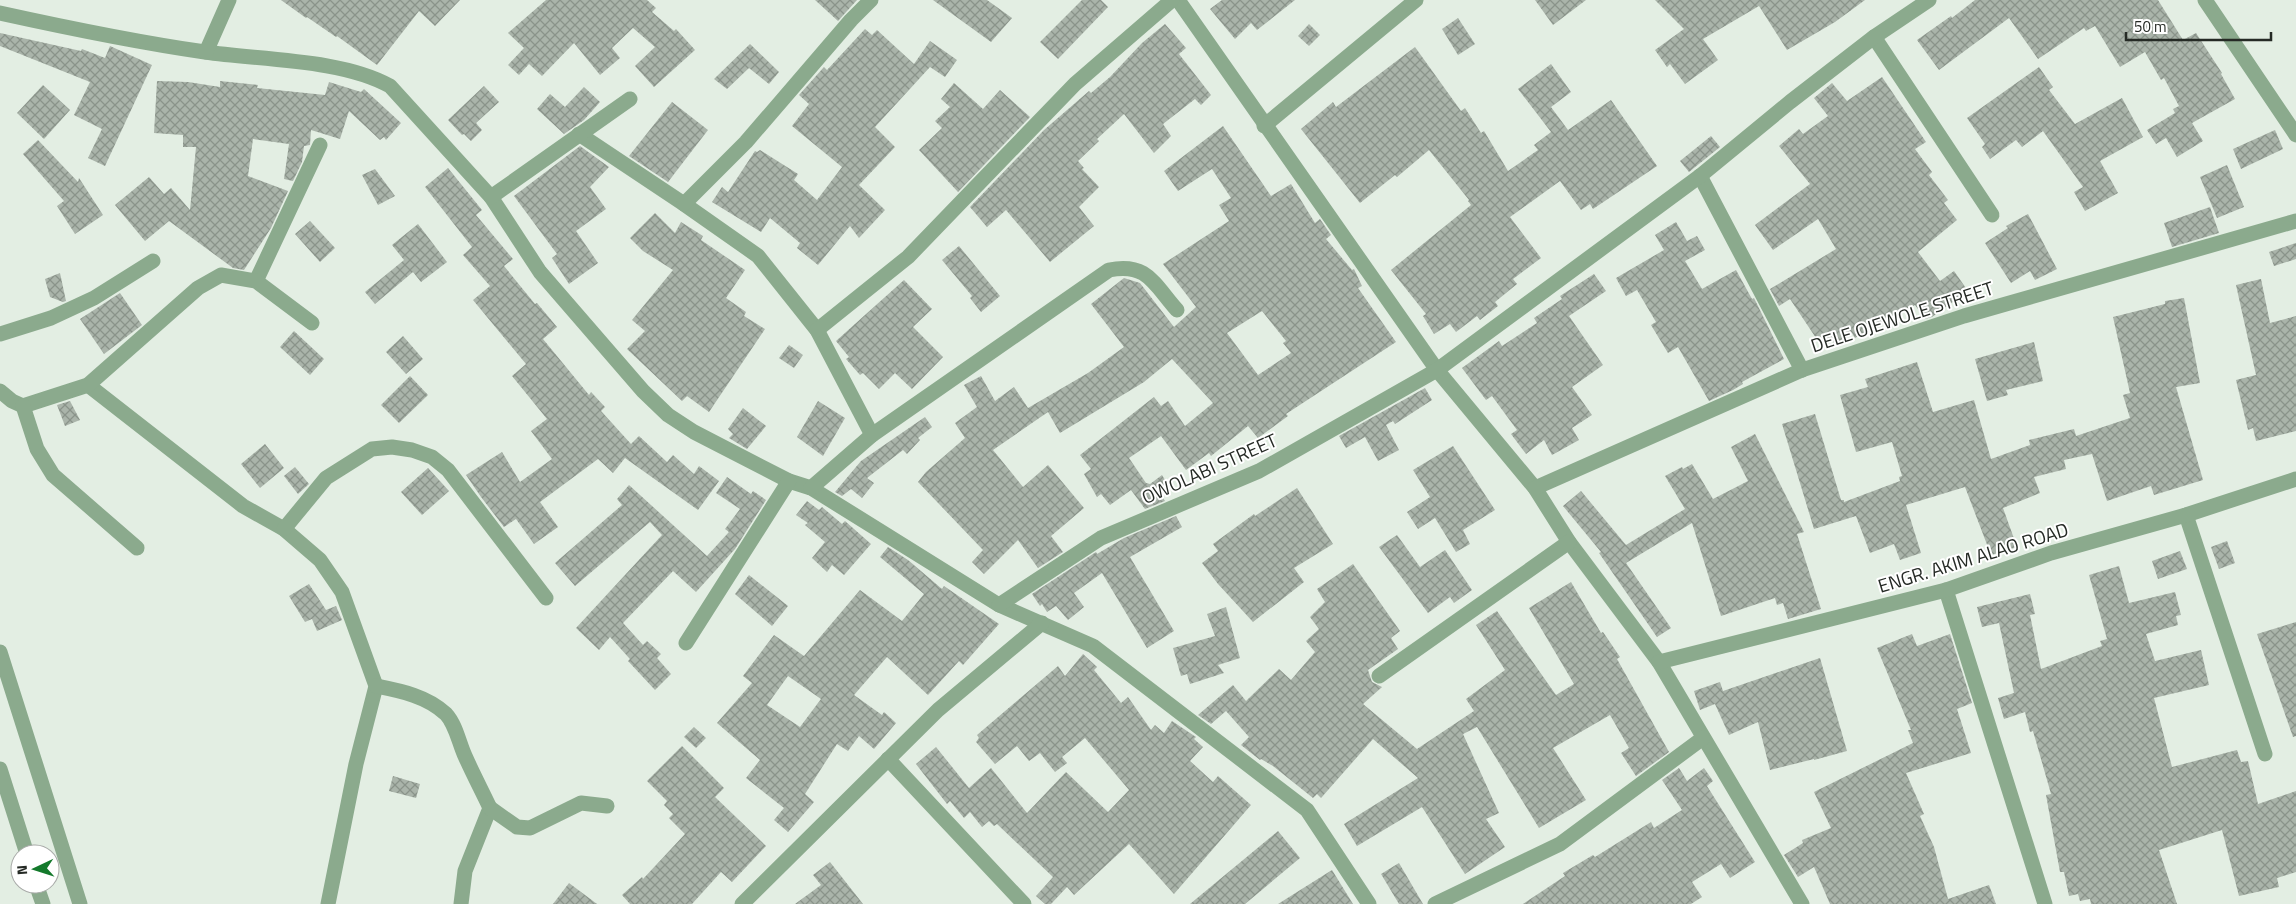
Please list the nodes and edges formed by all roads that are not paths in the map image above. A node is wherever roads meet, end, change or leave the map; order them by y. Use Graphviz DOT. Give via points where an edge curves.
graph roads {
  1 [pos="229,0"];
  2 [pos="871,0"];
  3 [pos="1172,0"];
  4 [pos="1178,0"];
  5 [pos="1416,0"];
  6 [pos="1929,0"];
  7 [pos="2205,0"];
  8 [pos="0,14"];
  9 [pos="1874,37"];
  10 [pos="206,52"];
  11 [pos="630,99"];
  12 [pos="1264,126"];
  13 [pos="579,134"];
  14 [pos="2296,135"];
  15 [pos="320,145"];
  16 [pos="1700,176"];
  17 [pos="491,197"];
  18 [pos="684,204"];
  19 [pos="1992,215"];
  20 [pos="2296,221"];
  21 [pos="153,261"];
  22 [pos="256,281"];
  23 [pos="1177,310"];
  24 [pos="312,323"];
  25 [pos="818,330"];
  26 [pos="0,334"];
  27 [pos="1437,370"];
  28 [pos="1802,370"];
  29 [pos="88,385"];
  30 [pos="0,391"];
  31 [pos="23,406"];
  32 [pos="872,435"];
  33 [pos="2296,479"];
  34 [pos="789,481"];
  35 [pos="810,488"];
  36 [pos="1535,488"];
  37 [pos="2186,515"];
  38 [pos="284,529"];
  39 [pos="1569,542"];
  40 [pos="137,548"];
  41 [pos="1946,590"];
  42 [pos="546,598"];
  43 [pos="999,605"];
  44 [pos="1042,623"];
  45 [pos="686,643"];
  46 [pos="0,652"];
  47 [pos="1659,662"];
  48 [pos="1379,676"];
  49 [pos="376,686"];
  50 [pos="1703,738"];
  51 [pos="2265,754"];
  52 [pos="888,759"];
  53 [pos="0,769"];
  54 [pos="607,806"];
  55 [pos="490,808"];
  56 [pos="24,844"];
  57 [pos="80,904"];
  58 [pos="328,904"];
  59 [pos="461,904"];
  60 [pos="742,904"];
  61 [pos="1024,904"];
  62 [pos="1369,904"];
  63 [pos="1435,904"];
  64 [pos="1802,904"];
  65 [pos="2045,904"];
  1 -- 10 [label="street"];
  2 -- 18 [label="street" via="850,20 746,142"];
  3 -- 25 [label="street" via="1075,84 908,257"];
  4 -- 12 [label="street"];
  5 -- 12 [label="street"];
  6 -- 9 [label="street, OWOLABI STREET"];
  7 -- 14 [label="street"];
  8 -- 10 [label="street"];
  9 -- 16 [label="street, OWOLABI STREET"];
  9 -- 19 [label="street"];
  10 -- 17 [label="street" via="343,69 372,76 390,86"];
  11 -- 13 [label="street"];
  12 -- 27 [label="street"];
  13 -- 17 [label="street"];
  13 -- 18 [label="street"];
  15 -- 22 [label="street"];
  16 -- 27 [label="street, OWOLABI STREET"];
  16 -- 28 [label="street"];
  17 -- 34 [label="street" via="540,272 643,391 668,415"];
  18 -- 25 [label="street" via="758,256"];
  20 -- 28 [label="street, DELE OJEWOLE STREET" via="1964,316"];
  21 -- 26 [label="street" via="94,298 51,318"];
  22 -- 24 [label="street"];
  22 -- 29 [label="street" via="221,275 203,285"];
  23 -- 32 [label="street" via="1143,271 1127,266 1109,270"];
  25 -- 32 [label="street"];
  27 -- 36 [label="street"];
  27 -- 43 [label="street, OWOLABI STREET" via="1259,471 1101,538"];
  28 -- 36 [label="street, DELE OJEWOLE STREET"];
  29 -- 31 [label="street"];
  29 -- 38 [label="street" via="243,506"];
  30 -- 31 [label="street" via="12,402"];
  31 -- 40 [label="street" via="36,449 53,475"];
  32 -- 35 [label="street"];
  33 -- 37 [label="street, ENGR. AKIM ALAO ROAD"];
  34 -- 35 [label="street"];
  34 -- 45 [label="street"];
  35 -- 43 [label="street"];
  36 -- 39 [label="street"];
  37 -- 41 [label="street, ENGR. AKIM ALAO ROAD" via="2051,553"];
  37 -- 51 [label="street"];
  38 -- 42 [label="street" via="326,478 357,458 372,449 412,450 432,457 448,470"];
  38 -- 49 [label="street" via="320,560 342,592"];
  39 -- 47 [label="street"];
  39 -- 48 [label="street"];
  41 -- 47 [label="street, ENGR. AKIM ALAO ROAD"];
  41 -- 65 [label="street"];
  43 -- 44 [label="street"];
  44 -- 52 [label="street" via="938,710"];
  44 -- 62 [label="street" via="1093,646 1308,810"];
  46 -- 57 [label="street"];
  47 -- 50 [label="street"];
  49 -- 55 [label="street" via="409,692 446,714"];
  49 -- 58 [label="street" via="356,764"];
  50 -- 63 [label="street" via="1560,844"];
  50 -- 64 [label="street"];
  52 -- 60 [label="street"];
  52 -- 61 [label="street"];
  53 -- 56 [label="street"];
  54 -- 55 [label="street" via="581,803 530,828 518,827"];
  55 -- 59 [label="street" via="465,871"];
}
